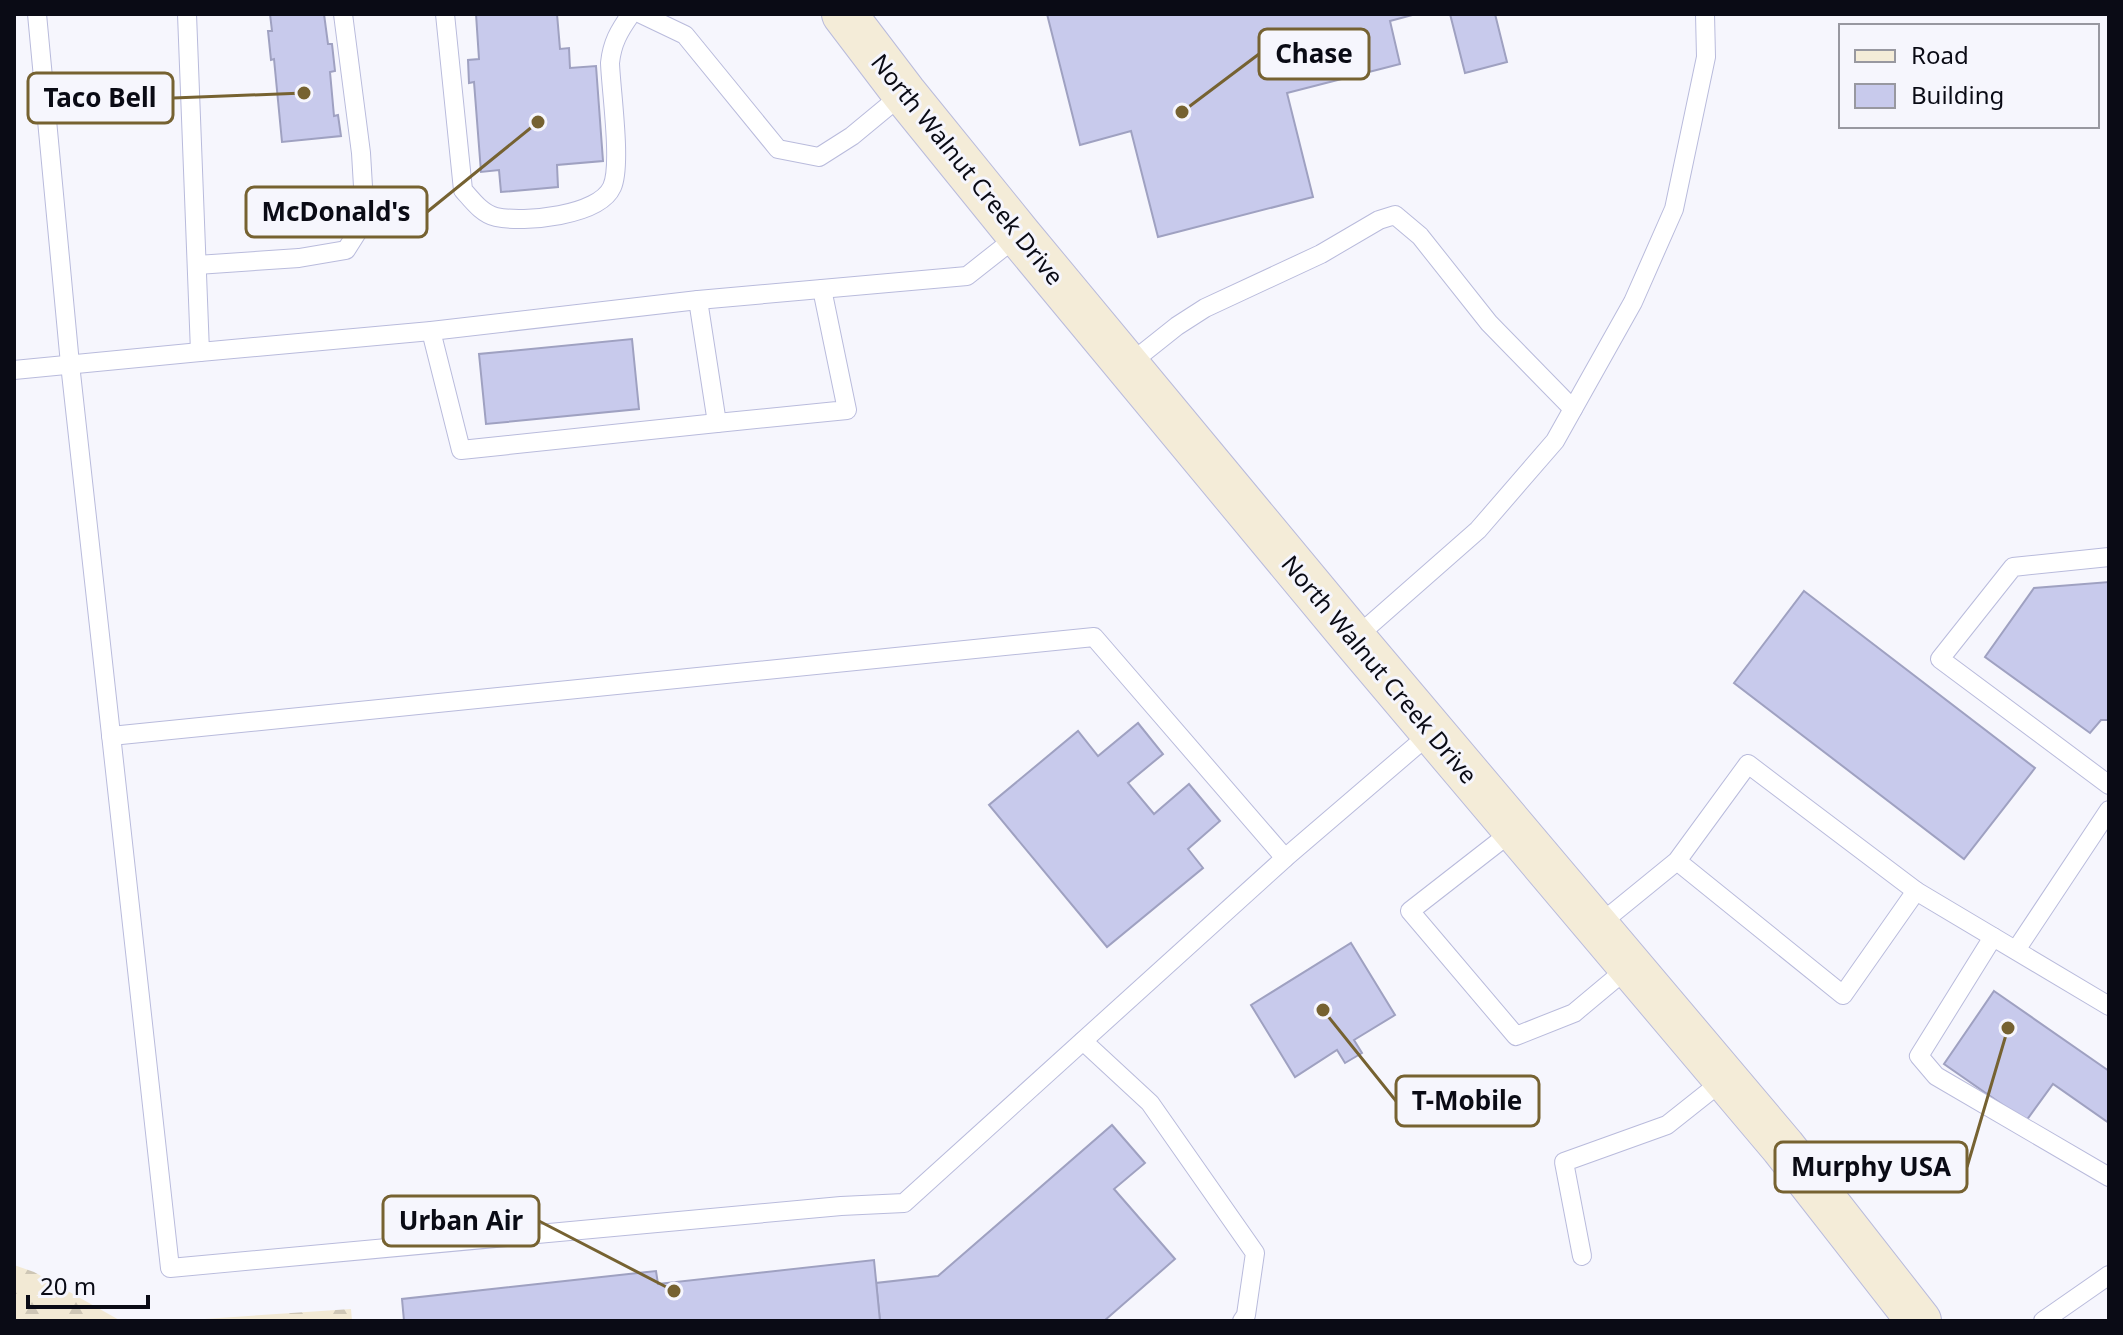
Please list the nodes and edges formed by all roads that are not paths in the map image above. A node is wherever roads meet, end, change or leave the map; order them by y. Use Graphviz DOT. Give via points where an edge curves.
graph roads {
  1 [pos="37,14"];
  2 [pos="187,14"];
  3 [pos="343,14"];
  4 [pos="445,14"];
  5 [pos="631,14"];
  6 [pos="641,14"];
  7 [pos="844,14"];
  8 [pos="883,14"];
  9 [pos="1705,14"];
  10 [pos="904,93"];
  11 [pos="1019,235"];
  12 [pos="197,265"];
  13 [pos="822,289"];
  14 [pos="698,300"];
  15 [pos="431,331"];
  16 [pos="200,352"];
  17 [pos="70,364"];
  18 [pos="1128,365"];
  19 [pos="14,370"];
  20 [pos="1573,409"];
  21 [pos="717,423"];
  22 [pos="2109,557"];
  23 [pos="1354,639"];
  24 [pos="1433,732"];
  25 [pos="111,736"];
  26 [pos="2109,785"];
  27 [pos="2109,810"];
  28 [pos="1514,830"];
  29 [pos="1285,858"];
  30 [pos="1677,861"];
  31 [pos="1916,891"];
  32 [pos="1596,927"];
  33 [pos="1993,937"];
  34 [pos="2016,950"];
  35 [pos="1629,967"];
  36 [pos="2109,1006"];
  37 [pos="1083,1041"];
  38 [pos="1725,1079"];
  39 [pos="2109,1177"];
  40 [pos="1582,1256"];
  41 [pos="2109,1275"];
  42 [pos="1242,1321"];
  43 [pos="1919,1321"];
  44 [pos="2043,1321"];
  1 -- 17 [label="lane"];
  2 -- 12 [label="lane"];
  3 -- 12 [label="lane" via="365,220 346,250"];
  4 -- 5 [label="lane" via="463,190 493,217 521,219 583,210 601,201 612,187 616,164 611,48"];
  6 -- 10 [label="lane" via="685,35 778,149 819,157"];
  7 -- 10 [label="main road, North Walnut Creek Drive"];
  8 -- 10 [label="main road"];
  9 -- 20 [label="lane" via="1706,57 1674,209 1633,302"];
  10 -- 11 [label="main road, North Walnut Creek Drive"];
  11 -- 13 [label="lane" via="967,276"];
  11 -- 18 [label="main road, North Walnut Creek Drive"];
  12 -- 16 [label="lane"];
  13 -- 14 [label="lane"];
  13 -- 21 [label="lane" via="847,410"];
  14 -- 15 [label="lane"];
  14 -- 21 [label="lane"];
  15 -- 16 [label="lane"];
  15 -- 21 [label="lane" via="461,450"];
  16 -- 17 [label="lane"];
  17 -- 19 [label="lane"];
  17 -- 25 [label="lane"];
  18 -- 20 [label="lane" via="1205,308 1395,215 1420,236 1489,323"];
  18 -- 23 [label="main road, North Walnut Creek Drive"];
  20 -- 23 [label="lane" via="1555,441 1478,530"];
  22 -- 26 [label="lane" via="2013,567 1940,659"];
  23 -- 24 [label="main road, North Walnut Creek Drive"];
  24 -- 28 [label="main road, North Walnut Creek Drive"];
  24 -- 29 [label="lane"];
  25 -- 29 [label="lane" via="1094,637"];
  25 -- 37 [label="lane" via="170,1268 904,1203"];
  27 -- 34 [label="lane"];
  28 -- 32 [label="main road, North Walnut Creek Drive"];
  28 -- 35 [label="lane" via="1410,911 1516,1036 1574,1013"];
  29 -- 37 [label="lane"];
  30 -- 31 [label="lane" via="1748,764"];
  30 -- 31 [label="lane" via="1843,995"];
  30 -- 32 [label="lane"];
  31 -- 33 [label="lane"];
  32 -- 35 [label="main road, North Walnut Creek Drive"];
  33 -- 34 [label="lane"];
  33 -- 39 [label="lane" via="1919,1056 1936,1076"];
  34 -- 36 [label="lane"];
  35 -- 38 [label="main road, North Walnut Creek Drive"];
  37 -- 42 [label="lane" via="1150,1103 1255,1253"];
  38 -- 40 [label="lane" via="1667,1125 1564,1162"];
  38 -- 43 [label="main road, North Walnut Creek Drive"];
  41 -- 44 [label="lane"];
}
